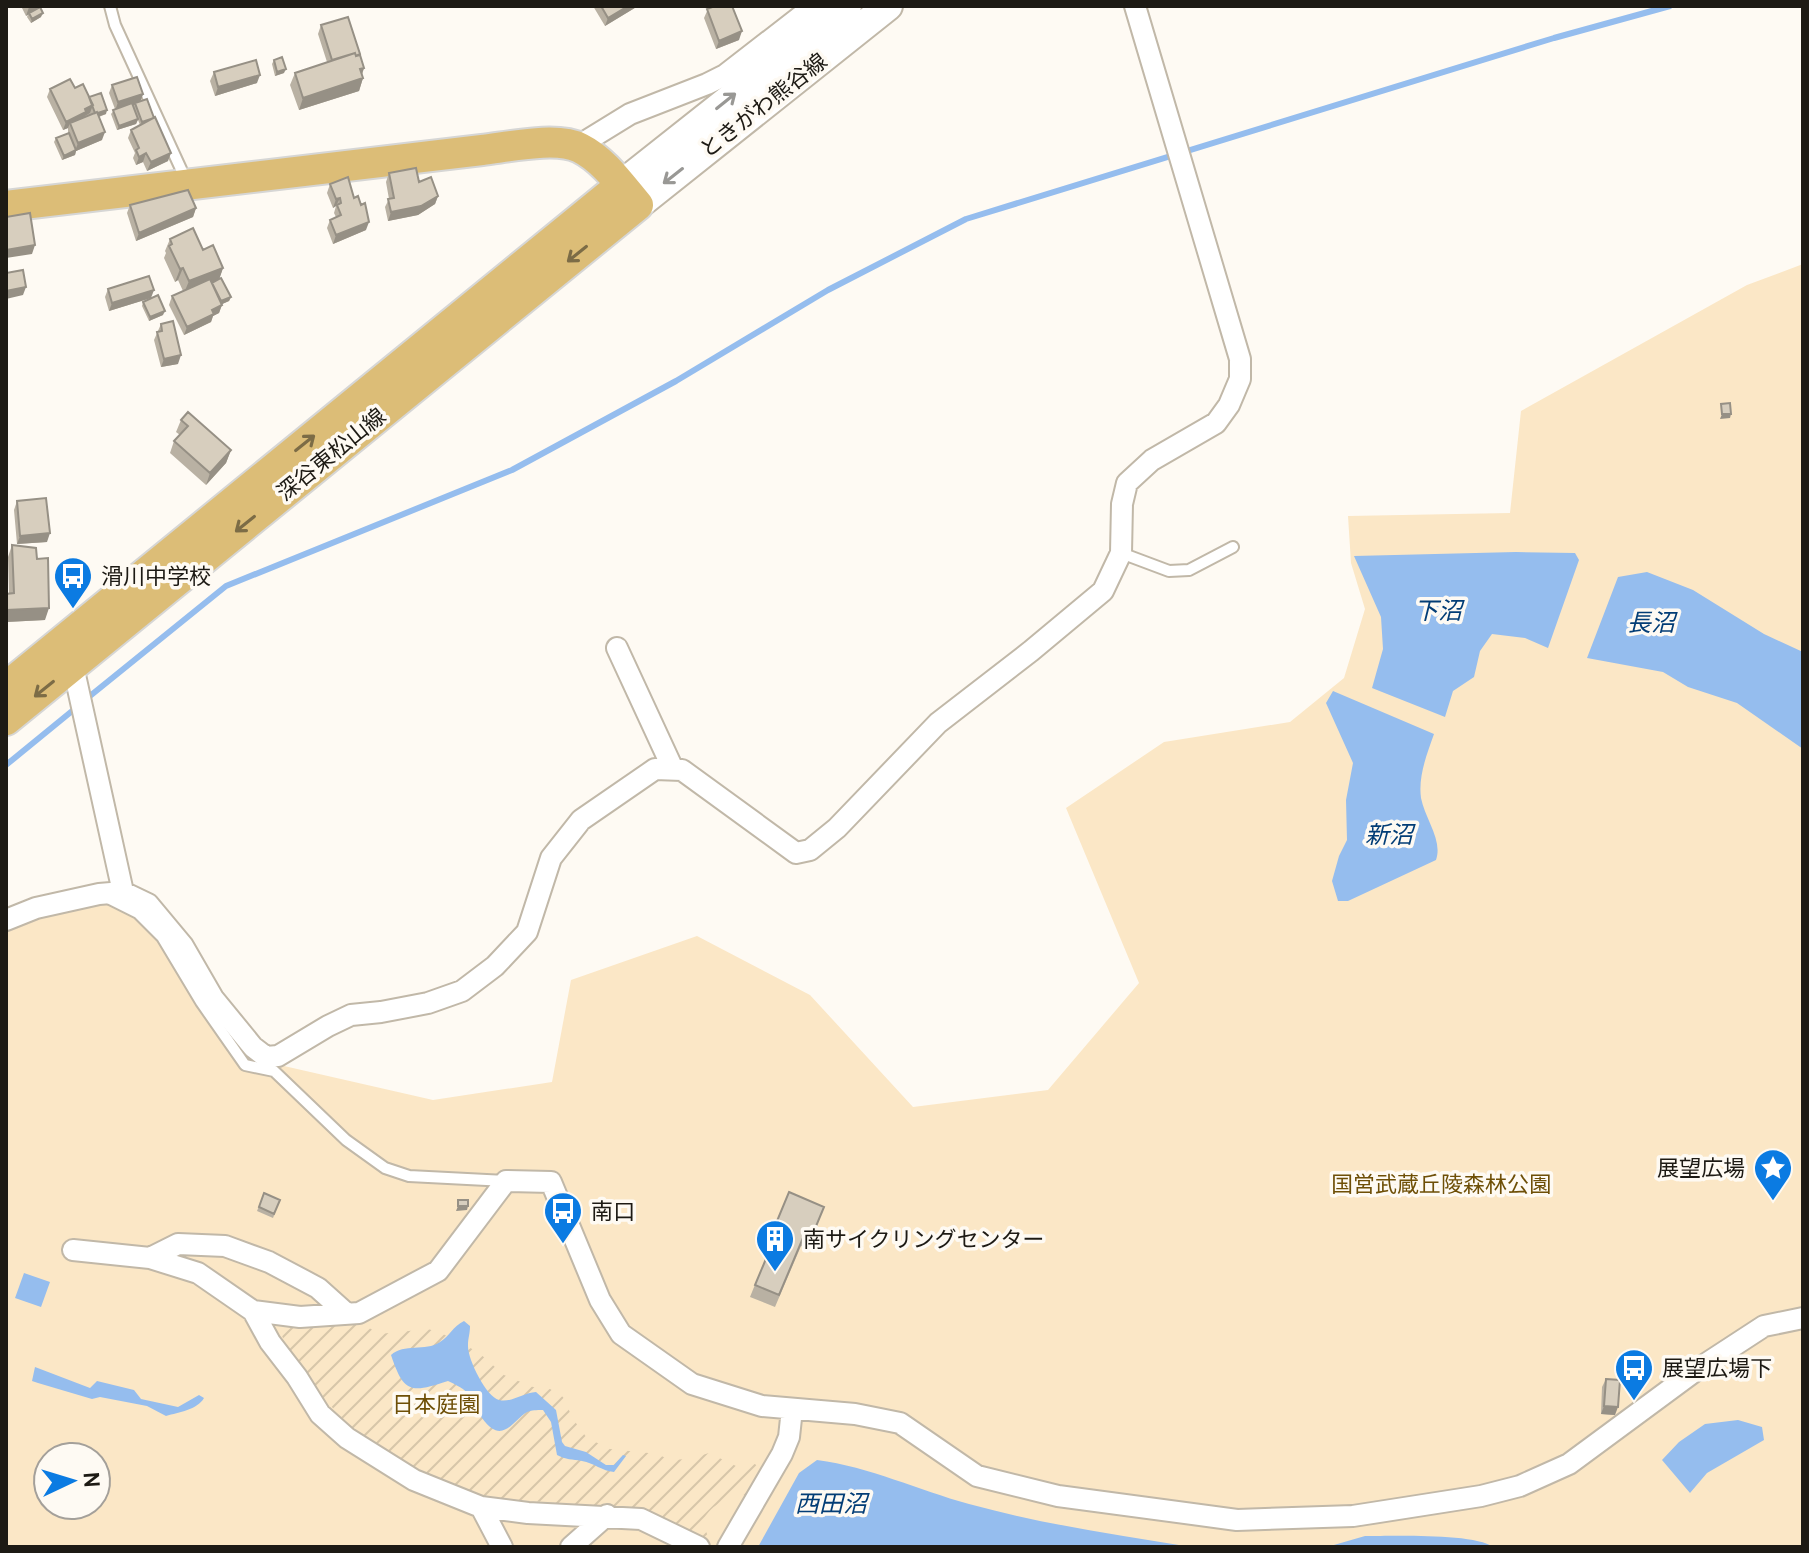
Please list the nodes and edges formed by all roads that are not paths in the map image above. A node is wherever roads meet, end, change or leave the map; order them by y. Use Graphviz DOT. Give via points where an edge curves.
graph roads {
  1 [pos="110,6"];
  2 [pos="814,6"];
  3 [pos="847,6"];
  4 [pos="888,6"];
  5 [pos="1135,6"];
  6 [pos="578,146"];
  7 [pos="188,185"];
  8 [pos="629,195"];
  9 [pos="6,206"];
  10 [pos="1233,547"];
  11 [pos="1121,553"];
  12 [pos="617,648"];
  13 [pos="69,651"];
  14 [pos="6,687"];
  15 [pos="6,720"];
  16 [pos="673,769"];
  17 [pos="123,892"];
  18 [pos="99,894"];
  19 [pos="6,920"];
  20 [pos="506,1181"];
  21 [pos="73,1250"];
  22 [pos="150,1258"];
  23 [pos="253,1311"];
  24 [pos="347,1314"];
  25 [pos="1803,1318"];
  26 [pos="792,1409"];
  27 [pos="481,1507"];
  28 [pos="607,1515"];
  29 [pos="502,1547"];
  30 [pos="571,1547"];
  31 [pos="699,1547"];
  32 [pos="728,1547"];
  1 -- 7 [label="lane"];
  2 -- 6 [label="street" via="725,75 630,114"];
  8 -- 3 [label="main road, ときがわ熊谷線, one-way"];
  4 -- 8 [label="main road, ときがわ熊谷線, one-way"];
  5 -- 11 [label="street" via="1240,359 1240,379 1216,423 1152,460 1127,483"];
  6 -- 7 [label="main road" via="542,144"];
  6 -- 8 [label="main road"];
  7 -- 9 [label="main road"];
  8 -- 13 [label="main road, 深谷東松山線"];
  10 -- 11 [label="lane" via="1189,570 1169,571"];
  11 -- 16 [label="street" via="1103,591 938,723 810,850 796,853 682,770"];
  12 -- 16 [label="street"];
  13 -- 14 [label="main road, 深谷東松山線"];
  13 -- 15 [label="main road, 深谷東松山線, one-way"];
  13 -- 17 [label="street"];
  16 -- 17 [label="street" via="655,769 581,820 551,858 527,932 462,991 428,1003 351,1015 278,1056 266,1057 253,1047 148,904"];
  17 -- 18 [label="street"];
  18 -- 19 [label="street"];
  18 -- 20 [label="lane" via="138,913 162,937 245,1065 274,1071 346,1140 385,1168 409,1176"];
  20 -- 24 [label="street" via="438,1271 359,1313"];
  20 -- 26 [label="street" via="551,1182 600,1300 621,1334 692,1384 762,1406"];
  21 -- 22 [label="street"];
  22 -- 23 [label="street" via="198,1273"];
  22 -- 24 [label="street" via="178,1244 225,1246 318,1288"];
  23 -- 24 [label="street" via="300,1317"];
  23 -- 27 [label="street" via="320,1414 347,1438 414,1480"];
  25 -- 26 [label="street" via="1764,1326 1569,1464 1520,1486 1353,1516 1237,1520 1058,1496 977,1476 900,1423"];
  26 -- 32 [label="street" via="782,1454"];
  27 -- 28 [label="street"];
  27 -- 29 [label="street"];
  28 -- 30 [label="street"];
  28 -- 31 [label="street" via="641,1519"];
}
